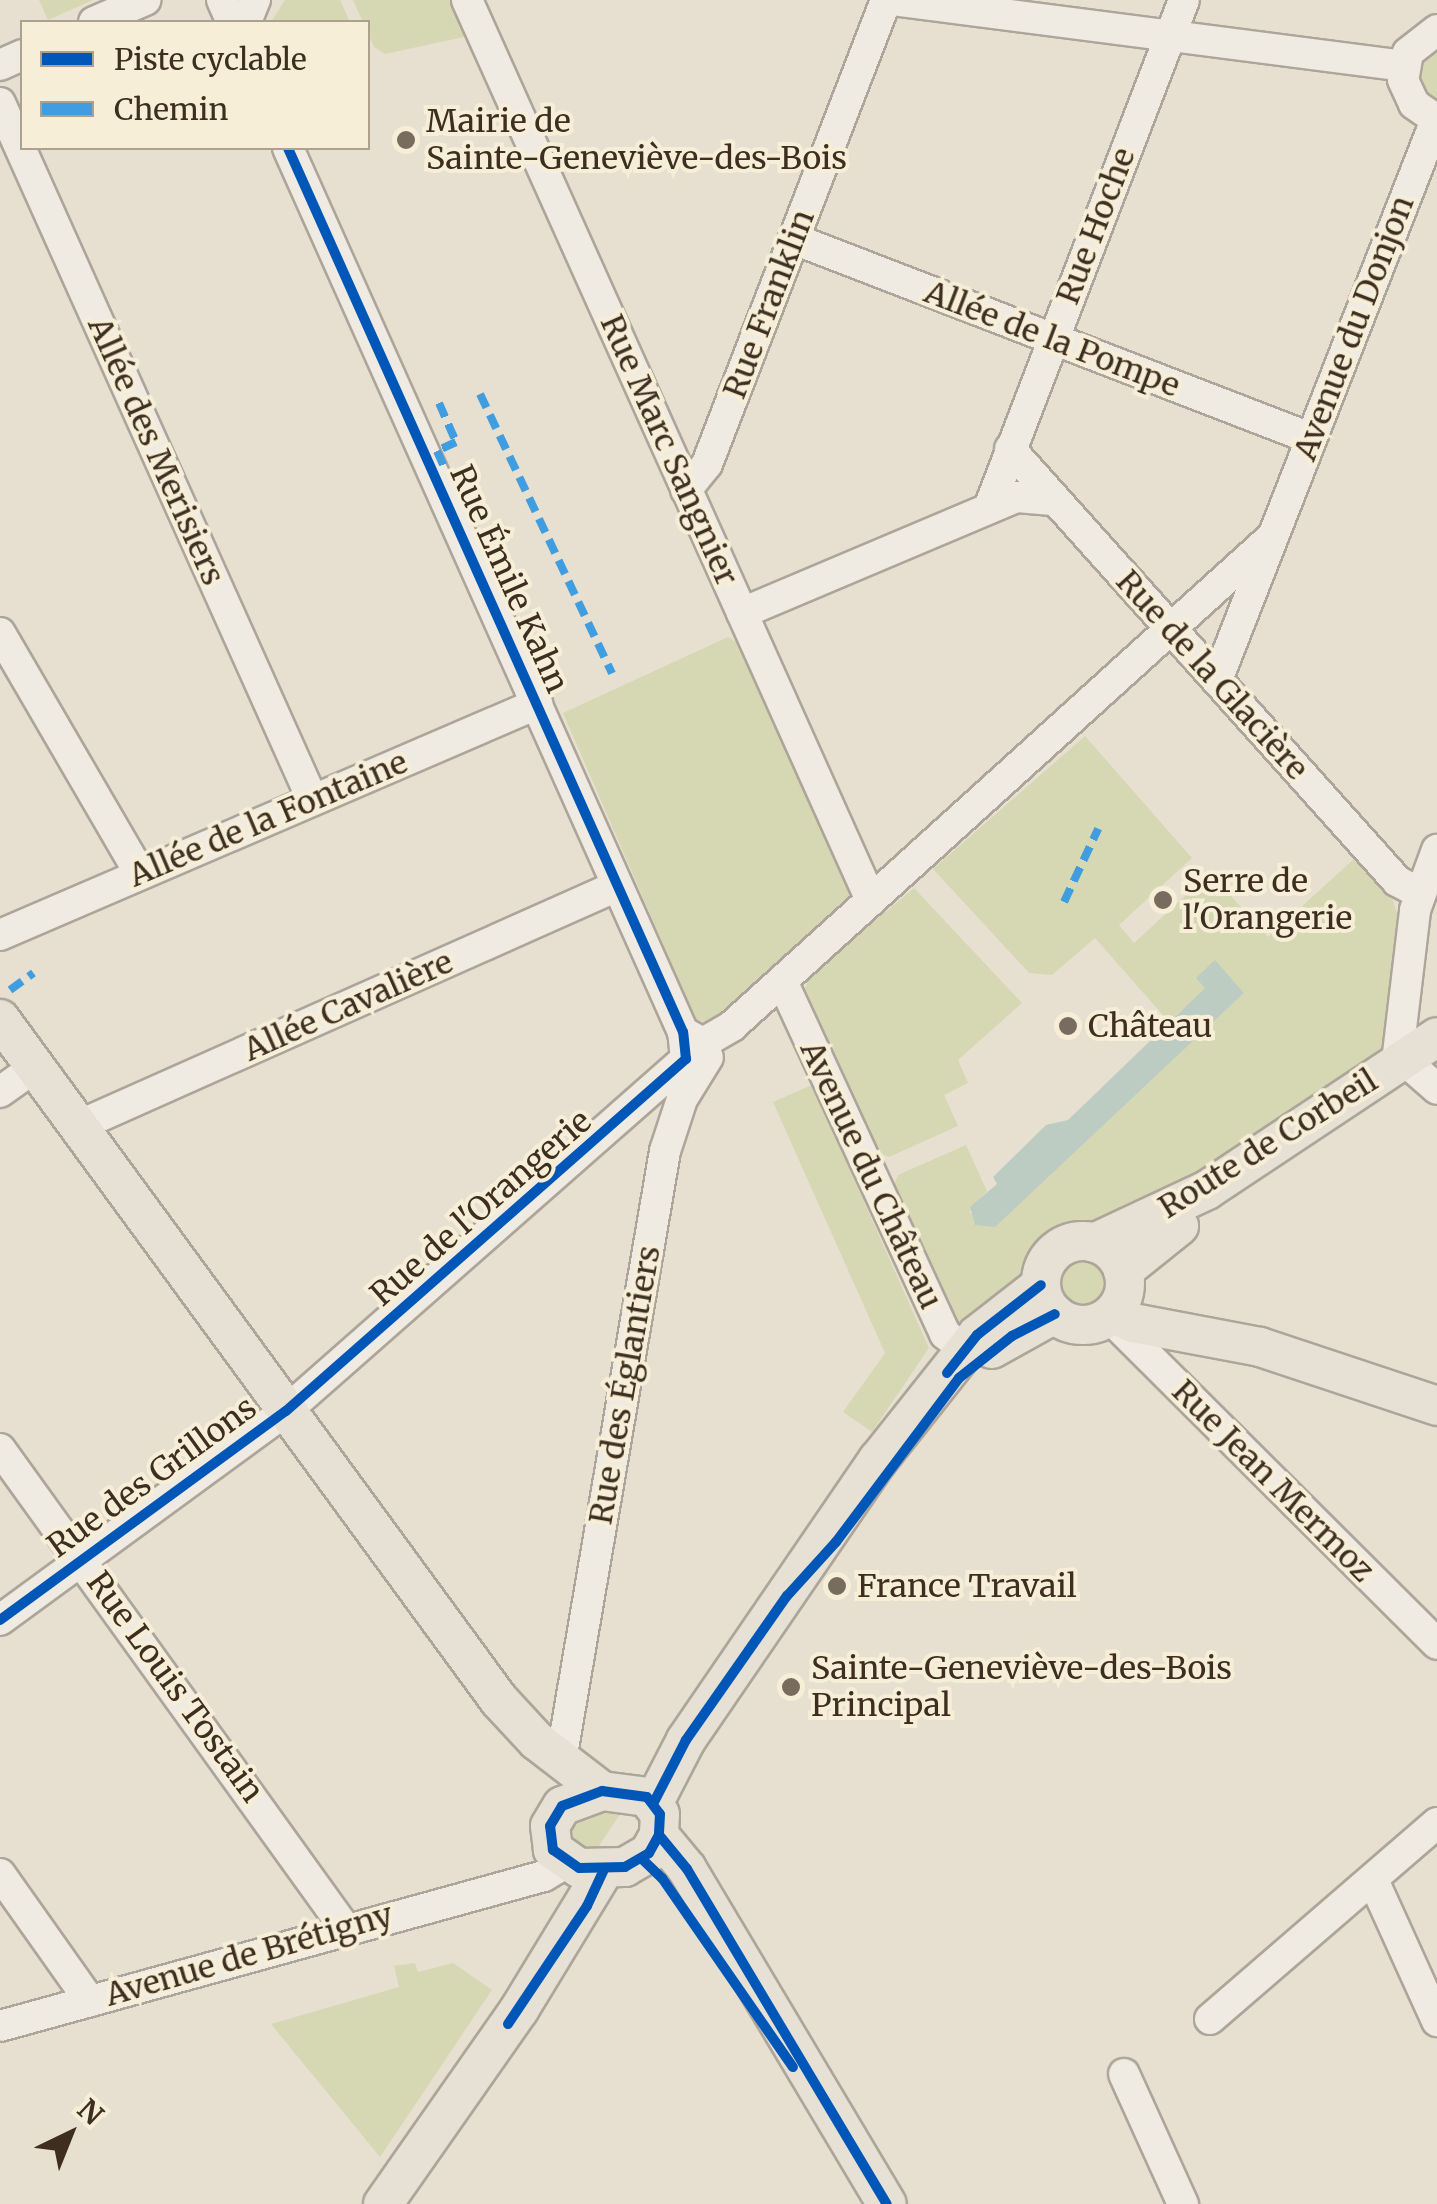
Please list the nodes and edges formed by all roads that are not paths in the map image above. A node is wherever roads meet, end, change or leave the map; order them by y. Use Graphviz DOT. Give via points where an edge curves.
graph roads {
  1 [pos="145,0"];
  2 [pos="467,0"];
  3 [pos="890,0"];
  4 [pos="1184,0"];
  5 [pos="99,20"];
  6 [pos="1437,30"];
  7 [pos="1170,37"];
  8 [pos="1404,66"];
  9 [pos="0,103"];
  10 [pos="1436,120"];
  11 [pos="20,148"];
  12 [pos="21,150"];
  13 [pos="289,150"];
  14 [pos="794,239"];
  15 [pos="1052,339"];
  16 [pos="1310,438"];
  17 [pos="1010,450"];
  18 [pos="686,490"];
  19 [pos="1055,500"];
  20 [pos="989,508"];
  21 [pos="1272,537"];
  22 [pos="742,614"];
  23 [pos="1170,628"];
  24 [pos="0,633"];
  25 [pos="1217,680"];
  26 [pos="537,704"];
  27 [pos="312,799"];
  28 [pos="1437,850"];
  29 [pos="140,874"];
  30 [pos="617,886"];
  31 [pos="1420,893"];
  32 [pos="872,900"];
  33 [pos="0,935"];
  34 [pos="782,980"];
  35 [pos="0,1019"];
  36 [pos="732,1026"];
  37 [pos="683,1032"];
  38 [pos="1437,1037"];
  39 [pos="34,1066"];
  40 [pos="1421,1067"];
  41 [pos="0,1092"];
  42 [pos="671,1092"];
  43 [pos="78,1126"];
  44 [pos="1094,1243"];
  45 [pos="1117,1298"];
  46 [pos="1048,1300"];
  47 [pos="977,1334"];
  48 [pos="1437,1406"];
  49 [pos="286,1411"];
  50 [pos="0,1449"];
  51 [pos="81,1560"];
  52 [pos="787,1596"];
  53 [pos="0,1620"];
  54 [pos="1437,1644"];
  55 [pos="499,1700"];
  56 [pos="561,1760"];
  57 [pos="562,1806"];
  58 [pos="638,1816"];
  59 [pos="1437,1824"];
  60 [pos="576,1862"];
  61 [pos="0,1874"];
  62 [pos="1373,1880"];
  63 [pos="345,1928"];
  64 [pos="90,2000"];
  65 [pos="1210,2020"];
  66 [pos="1437,2021"];
  67 [pos="0,2026"];
  68 [pos="1124,2074"];
  69 [pos="379,2203"];
  70 [pos="886,2204"];
  71 [pos="1182,2204"];
  1 -- 5 [label="street"];
  2 -- 18 [label="street, Rue Marc Sangnier"];
  3 -- 7 [label="street"];
  3 -- 14 [label="street, Rue Franklin"];
  4 -- 7 [label="street, Rue Hoche"];
  6 -- 8 [label="street" via="1417,42"];
  7 -- 8 [label="street"];
  7 -- 15 [label="street, Rue Hoche"];
  8 -- 10 [label="street" via="1407,93"];
  9 -- 11 [label="street, Allée des Merisiers"];
  10 -- 16 [label="street, Avenue du Donjon"];
  12 -- 27 [label="street, Allée des Merisiers"];
  13 -- 26 [label="street, Rue Émile Kahn"];
  14 -- 15 [label="street, Allée de la Pompe"];
  14 -- 18 [label="street, Rue Franklin" via="707,464"];
  15 -- 16 [label="street, Allée de la Pompe"];
  15 -- 17 [label="street, Rue Hoche"];
  16 -- 21 [label="street, Avenue du Donjon"];
  17 -- 19 [label="street, Rue de la Glacière"];
  17 -- 20 [label="street, Rue Hoche"];
  18 -- 22 [label="street, Rue Marc Sangnier"];
  19 -- 20 [label="street" via="1029,494"];
  19 -- 23 [label="street, Rue de la Glacière"];
  20 -- 22 [label="street"];
  21 -- 23 [label="street"];
  21 -- 25 [label="street, Avenue du Donjon"];
  22 -- 32 [label="street, Rue Marc Sangnier"];
  23 -- 25 [label="street, Rue de la Glacière"];
  23 -- 32 [label="street"];
  24 -- 29 [label="street"];
  25 -- 31 [label="street, Rue de la Glacière" via="1397,881"];
  26 -- 27 [label="street, Allée de la Fontaine"];
  26 -- 30 [label="street, Rue Émile Kahn"];
  27 -- 29 [label="street, Allée de la Fontaine"];
  28 -- 31 [label="street"];
  29 -- 33 [label="street, Allée de la Fontaine"];
  30 -- 37 [label="street, Rue Émile Kahn"];
  30 -- 43 [label="street, Allée Cavalière"];
  31 -- 40 [label="street"];
  32 -- 34 [label="street"];
  34 -- 36 [label="street"];
  34 -- 47 [label="street, Avenue du Château" via="944,1334 958,1344"];
  35 -- 39 [label="main road"];
  36 -- 37 [label="street" via="703,1043"];
  36 -- 42 [label="street, Rue des Églantiers"];
  37 -- 42 [label="street, Rue de l'Orangerie" via="686,1060"];
  38 -- 40 [label="main road, Route de Corbeil"];
  39 -- 41 [label="street"];
  39 -- 43 [label="main road"];
  40 -- 44 [label="main road, Route de Corbeil" via="1207,1190"];
  40 -- 45 [label="main road, Route de Corbeil" via="1143,1249"];
  42 -- 49 [label="street, Rue de l'Orangerie"];
  42 -- 56 [label="street, Rue des Églantiers"];
  43 -- 49 [label="main road"];
  44 -- 45 [label="main road"];
  44 -- 46 [label="main road" via="1073,1243 1054,1253"];
  45 -- 46 [label="main road" via="1081,1326"];
  45 -- 48 [label="main road" via="1218,1323 1260,1348"];
  45 -- 54 [label="street, Rue Jean Mermoz"];
  46 -- 47 [label="main road"];
  46 -- 52 [label="main road" via="959,1378 836,1542"];
  47 -- 52 [label="main road" via="878,1460"];
  49 -- 51 [label="street, Rue des Grillons"];
  49 -- 55 [label="main road"];
  50 -- 51 [label="street, Rue Louis Tostain"];
  51 -- 53 [label="street, Rue des Grillons"];
  51 -- 63 [label="street, Rue Louis Tostain"];
  52 -- 58 [label="main road"];
  55 -- 56 [label="main road"];
  55 -- 57 [label="main road"];
  56 -- 58 [label="main road"];
  57 -- 58 [label="main road"];
  57 -- 60 [label="main road" via="550,1826"];
  58 -- 60 [label="main road"];
  58 -- 70 [label="main road" via="783,2026 812,2089"];
  59 -- 62 [label="street"];
  60 -- 63 [label="street, Avenue de Brétigny"];
  60 -- 69 [label="main road" via="548,1966"];
  61 -- 64 [label="street"];
  62 -- 65 [label="street"];
  62 -- 66 [label="street"];
  63 -- 64 [label="street, Avenue de Brétigny"];
  64 -- 67 [label="street, Avenue de Brétigny"];
  68 -- 71 [label="street"];
}
